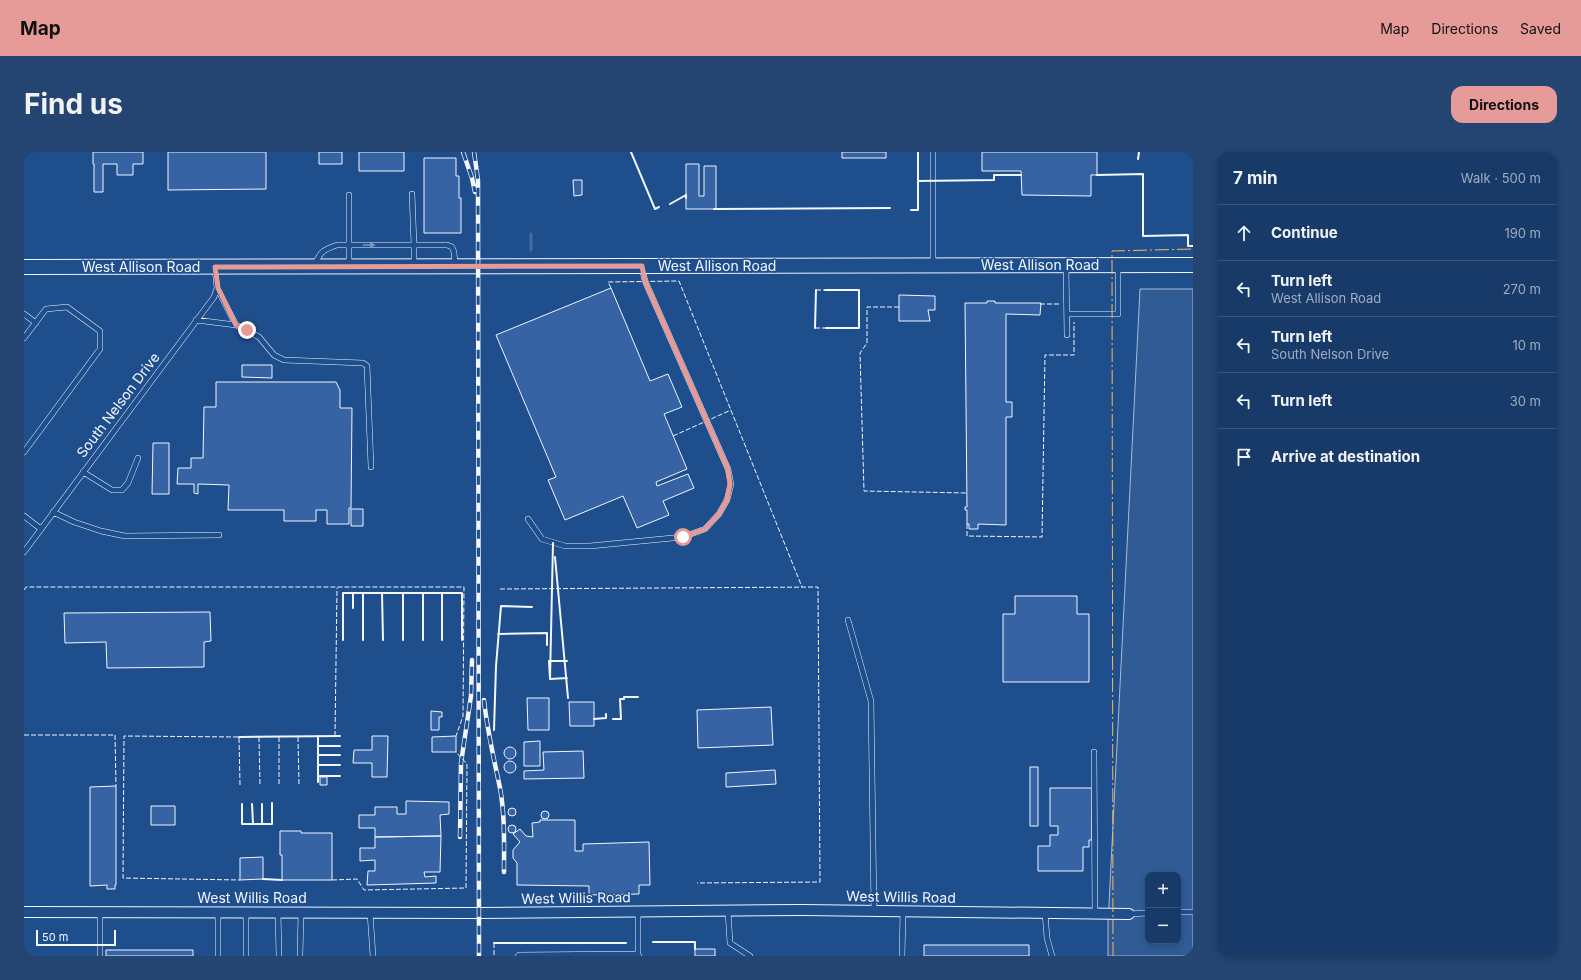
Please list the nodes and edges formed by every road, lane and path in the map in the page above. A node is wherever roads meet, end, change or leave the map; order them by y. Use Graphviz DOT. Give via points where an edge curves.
graph roads {
  1 [pos="933,152"];
  2 [pos="412,194"];
  3 [pos="349,195"];
  4 [pos="349,245"];
  5 [pos="414,245"];
  6 [pos="933,264"];
  7 [pos="1066,264"];
  8 [pos="1118,265"];
  9 [pos="1193,265"];
  10 [pos="642,266"];
  11 [pos="24,267"];
  12 [pos="215,267"];
  13 [pos="313,267"];
  14 [pos="349,267"];
  15 [pos="414,267"];
  16 [pos="455,267"];
  17 [pos="218,288"];
  18 [pos="24,314"];
  19 [pos="1067,314"];
  20 [pos="196,320"];
  21 [pos="36,323"];
  22 [pos="236,325"];
  23 [pos="1067,335"];
  24 [pos="24,338"];
  25 [pos="24,452"];
  26 [pos="138,458"];
  27 [pos="371,467"];
  28 [pos="83,472"];
  29 [pos="54,512"];
  30 [pos="24,516"];
  31 [pos="528,519"];
  32 [pos="41,529"];
  33 [pos="219,535"];
  34 [pos="24,552"];
  35 [pos="848,620"];
  36 [pos="1094,752"];
  37 [pos="728,910"];
  38 [pos="638,911"];
  39 [pos="874,911"];
  40 [pos="903,911"];
  41 [pos="24,912"];
  42 [pos="100,912"];
  43 [pos="218,912"];
  44 [pos="246,912"];
  45 [pos="278,912"];
  46 [pos="301,912"];
  47 [pos="1181,912"];
  48 [pos="1193,912"];
  49 [pos="370,913"];
  50 [pos="1045,913"];
  51 [pos="1094,914"];
  52 [pos="1129,914"];
  53 [pos="1145,914"];
  54 [pos="638,955"];
  55 [pos="100,956"];
  56 [pos="218,956"];
  57 [pos="246,956"];
  58 [pos="279,956"];
  59 [pos="300,956"];
  60 [pos="373,956"];
  61 [pos="519,956"];
  62 [pos="750,956"];
  63 [pos="902,956"];
  64 [pos="1052,956"];
  1 -- 6 [label="lane"];
  2 -- 5 [label="lane"];
  3 -- 4 [label="lane"];
  4 -- 5 [label="lane, one-way"];
  4 -- 13 [label="lane" via="327,248 320,253"];
  4 -- 14 [label="lane"];
  5 -- 15 [label="lane"];
  5 -- 16 [label="lane" via="452,247"];
  6 -- 7 [label="street, West Allison Road"];
  6 -- 10 [label="street, West Allison Road"];
  7 -- 8 [label="street, West Allison Road"];
  7 -- 19 [label="lane"];
  8 -- 9 [label="street, West Allison Road"];
  8 -- 19 [label="lane" via="1118,314"];
  10 -- 16 [label="street, West Allison Road"];
  10 -- 31 [label="lane" via="645,281 728,469 730,484 727,500 719,514 705,529 683,537 590,546 565,546 542,539"];
  11 -- 12 [label="street, West Allison Road"];
  12 -- 13 [label="street, West Allison Road"];
  12 -- 17 [label="lane"];
  13 -- 14 [label="street, West Allison Road"];
  14 -- 15 [label="street, West Allison Road"];
  15 -- 16 [label="street, West Allison Road"];
  17 -- 20 [label="lane, South Nelson Drive"];
  17 -- 22 [label="lane"];
  18 -- 21 [label="lane"];
  19 -- 23 [label="lane"];
  20 -- 22 [label="lane"];
  20 -- 28 [label="lane, South Nelson Drive"];
  21 -- 24 [label="lane"];
  21 -- 25 [label="lane" via="46,309 67,307 100,331 100,349"];
  22 -- 27 [label="lane" via="259,337 274,355 284,360 363,363 367,366"];
  26 -- 28 [label="lane" via="128,483 122,490 112,490"];
  28 -- 29 [label="lane, South Nelson Drive"];
  29 -- 32 [label="lane, South Nelson Drive"];
  29 -- 33 [label="lane" via="74,522 125,536"];
  30 -- 32 [label="lane"];
  32 -- 34 [label="lane, South Nelson Drive"];
  35 -- 39 [label="lane" via="871,701"];
  36 -- 51 [label="lane"];
  37 -- 38 [label="street, West Willis Road"];
  37 -- 39 [label="street, West Willis Road"];
  37 -- 62 [label="lane" via="730,943"];
  38 -- 49 [label="street, West Willis Road"];
  38 -- 54 [label="lane"];
  39 -- 40 [label="street, West Willis Road"];
  40 -- 50 [label="street, West Willis Road"];
  40 -- 63 [label="lane"];
  41 -- 42 [label="street, West Willis Road"];
  42 -- 43 [label="street, West Willis Road"];
  42 -- 55 [label="lane"];
  43 -- 44 [label="street, West Willis Road"];
  43 -- 56 [label="lane"];
  44 -- 45 [label="street, West Willis Road"];
  44 -- 57 [label="lane"];
  45 -- 46 [label="street, West Willis Road"];
  45 -- 58 [label="lane"];
  46 -- 49 [label="street, West Willis Road"];
  46 -- 59 [label="lane"];
  47 -- 48 [label="lane"];
  49 -- 60 [label="lane"];
  50 -- 51 [label="street, West Willis Road"];
  50 -- 64 [label="lane" via="1047,938"];
  51 -- 52 [label="street, West Willis Road"];
  52 -- 53 [label="lane"];
  54 -- 61 [label="lane"];
}
